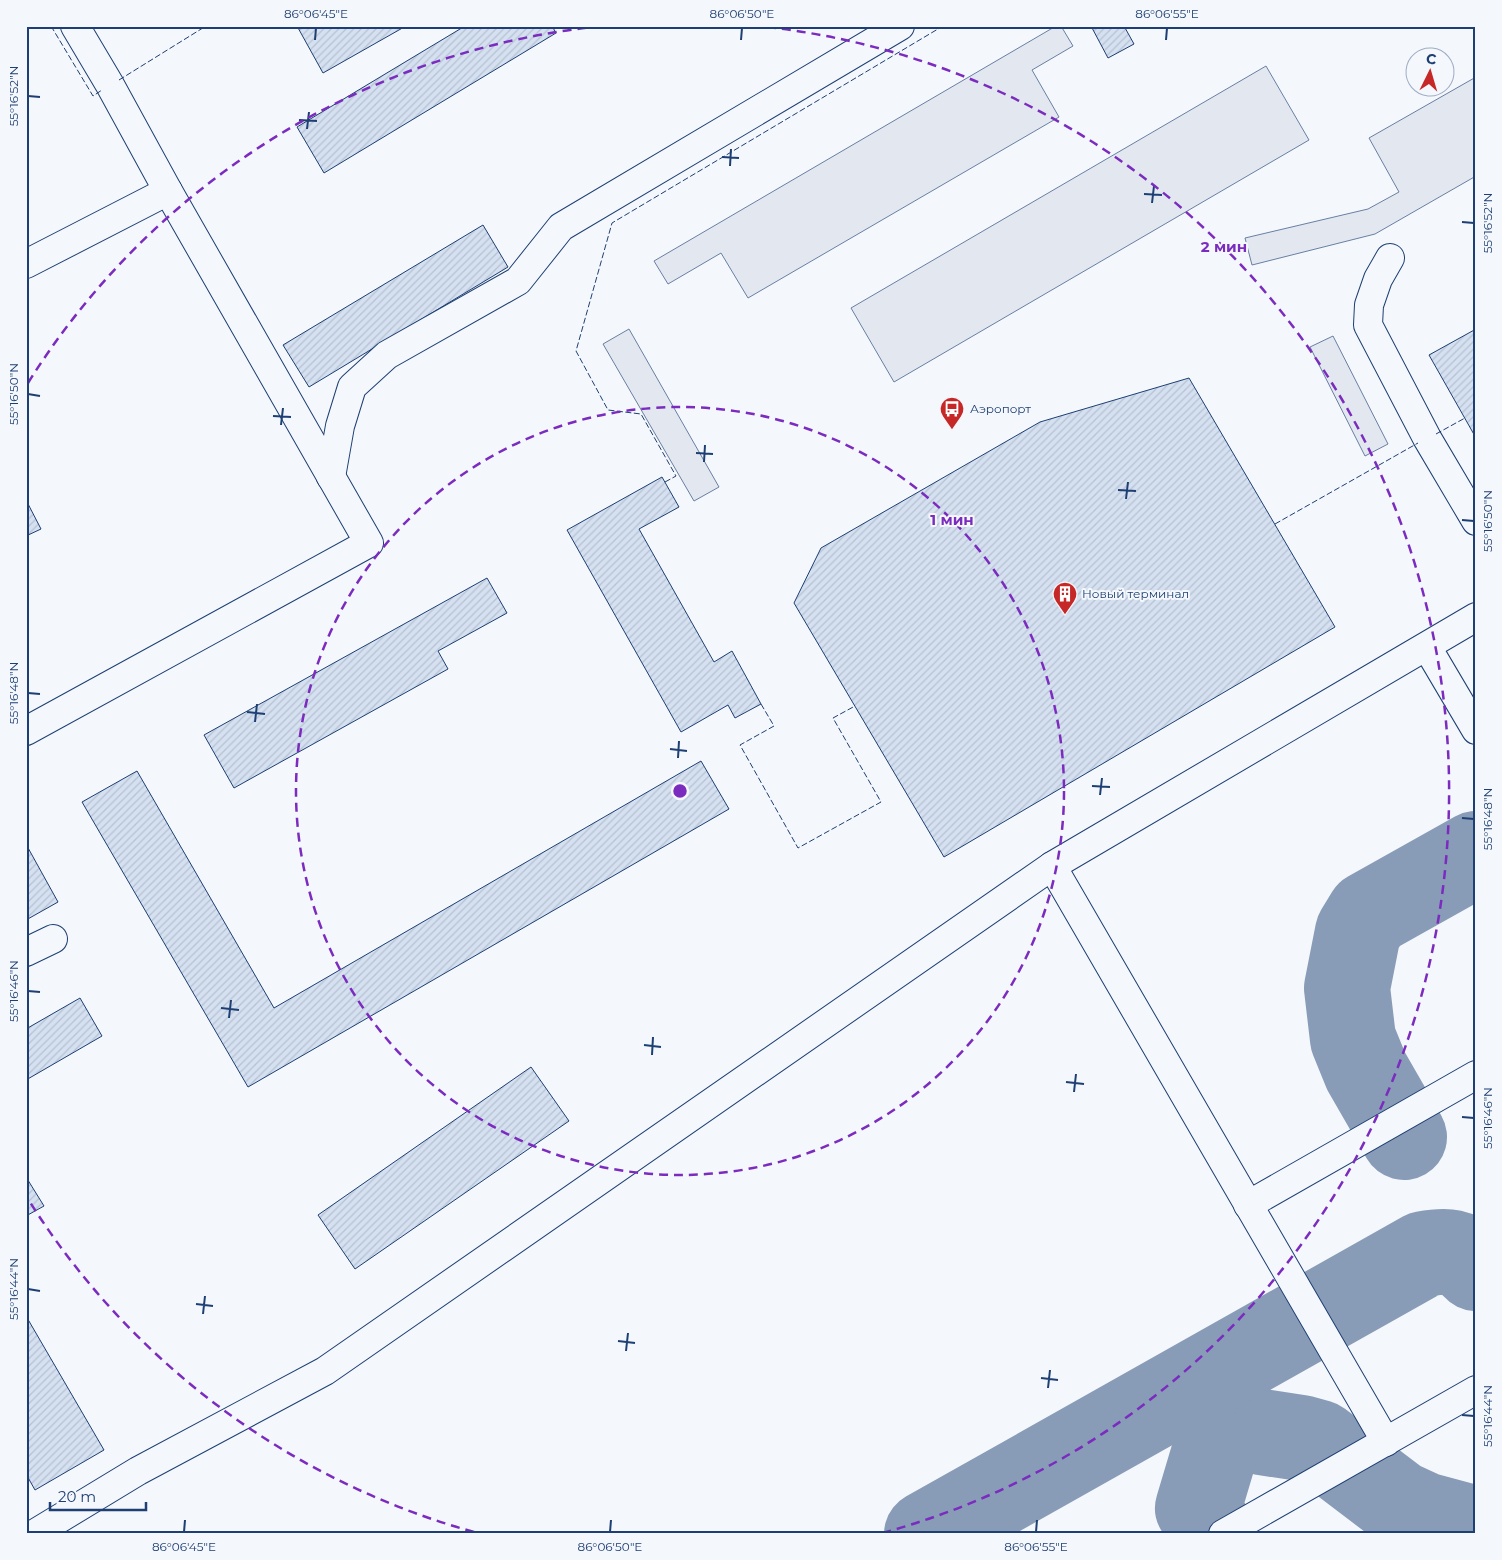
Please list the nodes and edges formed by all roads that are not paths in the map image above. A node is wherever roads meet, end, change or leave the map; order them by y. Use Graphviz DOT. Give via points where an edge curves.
graph roads {
  1 [pos="75,26"];
  2 [pos="900,26"];
  3 [pos="168,191"];
  4 [pos="1390,258"];
  5 [pos="26,264"];
  6 [pos="331,477"];
  7 [pos="1476,521"];
  8 [pos="1476,617"];
  9 [pos="1427,647"];
  10 [pos="1476,730"];
  11 [pos="26,731"];
  12 [pos="1052,866"];
  13 [pos="53,939"];
  14 [pos="26,952"];
  15 [pos="1476,1075"];
  16 [pos="1248,1204"];
  17 [pos="1476,1390"];
  18 [pos="1386,1442"];
  19 [pos="34,1534"];
  20 [pos="1223,1534"];
  1 -- 3 [label="lane"];
  2 -- 6 [label="lane" via="561,227 518,281 387,355 352,387 340,426"];
  3 -- 5 [label="lane"];
  3 -- 6 [label="lane"];
  4 -- 7 [label="lane" via="1369,305 1368,325 1427,438"];
  6 -- 11 [label="lane" via="369,543"];
  8 -- 9 [label="lane"];
  9 -- 10 [label="lane"];
  9 -- 12 [label="lane"];
  12 -- 16 [label="lane"];
  12 -- 19 [label="lane" via="325,1371 138,1472"];
  13 -- 14 [label="lane"];
  15 -- 16 [label="lane"];
  16 -- 18 [label="lane"];
  17 -- 18 [label="lane"];
  18 -- 20 [label="lane"];
}
